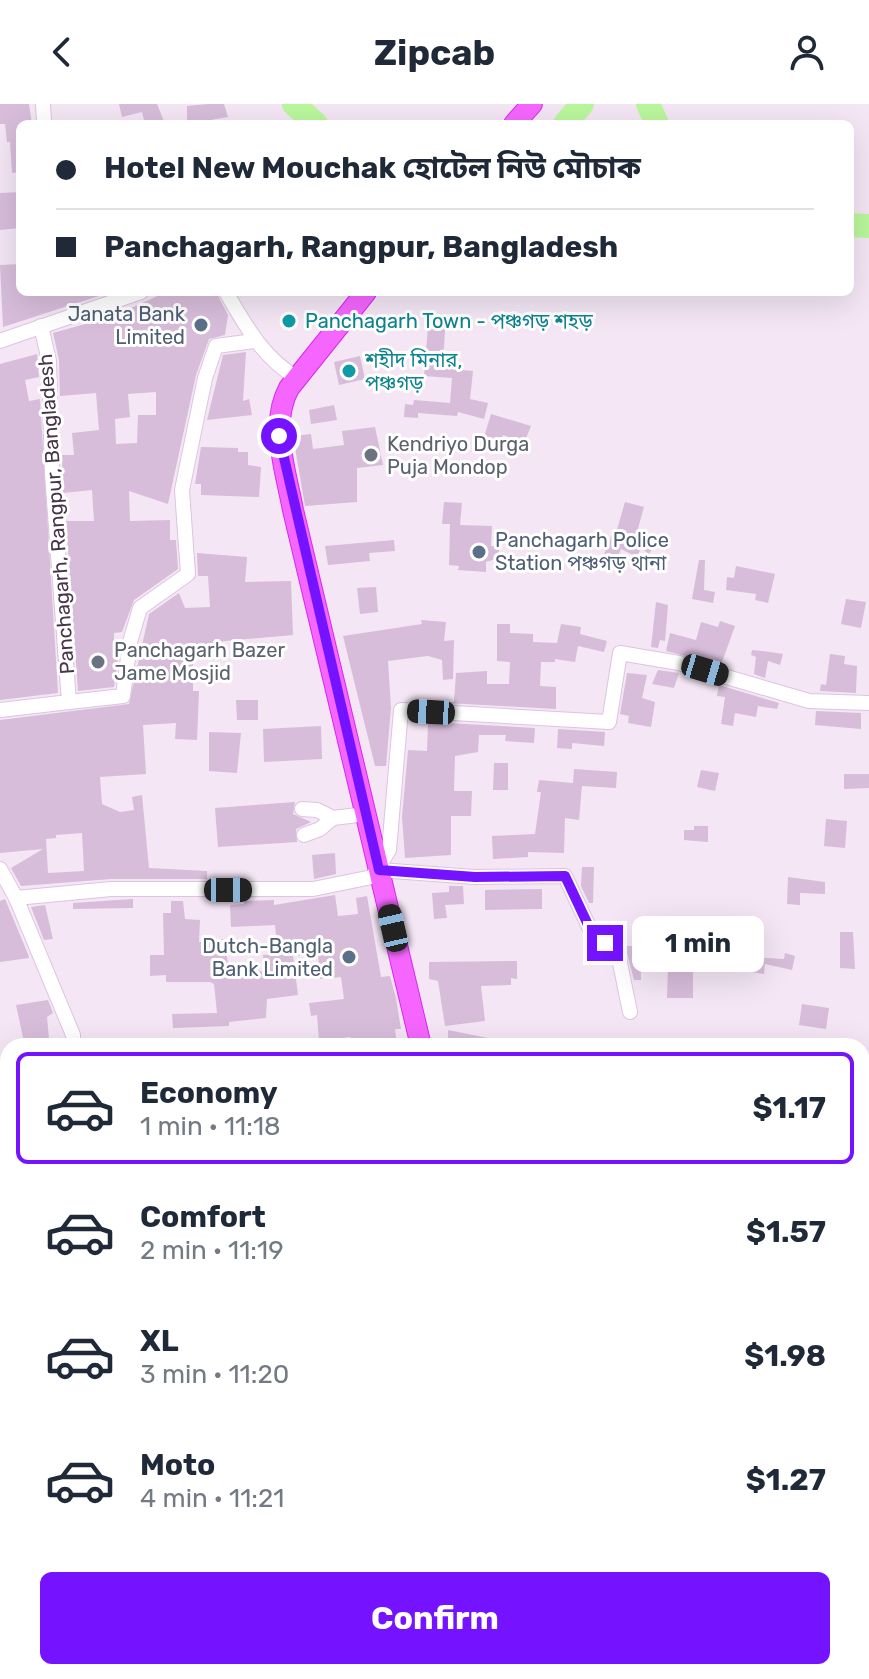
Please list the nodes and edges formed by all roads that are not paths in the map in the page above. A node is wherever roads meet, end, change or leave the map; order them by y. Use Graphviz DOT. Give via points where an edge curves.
graph roads {
  1 [pos="532,104"];
  2 [pos="518,120"];
  3 [pos="129,296"];
  4 [pos="228,296"];
  5 [pos="361,296"];
  6 [pos="41,326"];
  7 [pos="0,341"];
  8 [pos="254,341"];
  9 [pos="297,378"];
  10 [pos="69,702"];
  11 [pos="869,703"];
  12 [pos="0,710"];
  13 [pos="302,809"];
  14 [pos="366,814"];
  15 [pos="333,818"];
  16 [pos="304,835"];
  17 [pos="0,869"];
  18 [pos="379,870"];
  19 [pos="16,898"];
  20 [pos="630,1012"];
  21 [pos="73,1038"];
  22 [pos="419,1038"];
  1 -- 2 [label="highway"];
  3 -- 6 [label="street, Panchagarh, Rangpur, Bangladesh"];
  4 -- 8 [label="street"];
  5 -- 9 [label="highway"];
  6 -- 7 [label="street, Panchagarh, Rangpur, Bangladesh"];
  6 -- 10 [label="street, Panchagarh, Rangpur, Bangladesh" via="49,361"];
  8 -- 9 [label="street" via="275,365"];
  8 -- 10 [label="street, Panchagarh, Rangpur, Bangladesh" via="216,346 205,378 182,490 188,574 140,608 123,696"];
  9 -- 14 [label="highway" via="283,399 279,436"];
  10 -- 12 [label="street, Panchagarh, Rangpur, Bangladesh"];
  11 -- 18 [label="street" via="809,701 679,663 620,653 609,722 401,710 389,850"];
  13 -- 15 [label="street"];
  14 -- 15 [label="street"];
  14 -- 18 [label="highway"];
  15 -- 16 [label="street"];
  17 -- 19 [label="street"];
  18 -- 19 [label="street" via="372,877 313,889 111,889"];
  18 -- 20 [label="street" via="565,876 590,929 619,958"];
  18 -- 22 [label="highway"];
  19 -- 21 [label="street"];
}
